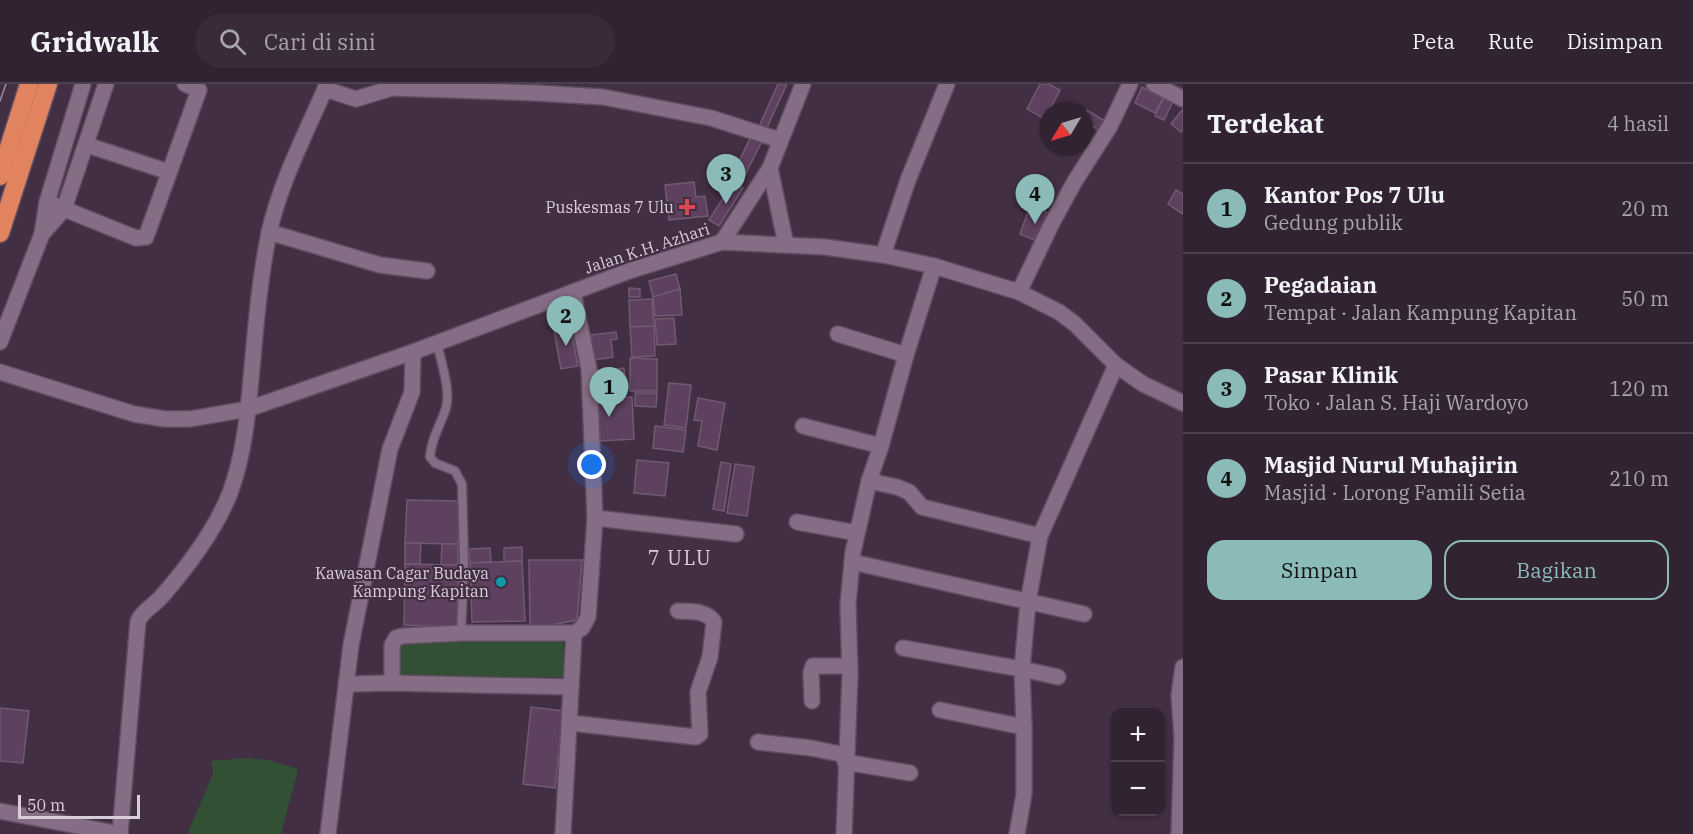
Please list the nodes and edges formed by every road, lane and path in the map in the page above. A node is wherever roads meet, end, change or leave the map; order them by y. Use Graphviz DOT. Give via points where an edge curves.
graph roads {
  1 [pos="29,84"];
  2 [pos="48,84"];
  3 [pos="83,84"];
  4 [pos="106,84"];
  5 [pos="803,84"];
  6 [pos="947,84"];
  7 [pos="1130,84"];
  8 [pos="1154,84"];
  9 [pos="196,86"];
  10 [pos="326,86"];
  11 [pos="516,88"];
  12 [pos="1183,99"];
  13 [pos="780,140"];
  14 [pos="20,143"];
  15 [pos="87,145"];
  16 [pos="770,168"];
  17 [pos="169,172"];
  18 [pos="0,176"];
  19 [pos="47,202"];
  20 [pos="64,209"];
  21 [pos="269,232"];
  22 [pos="0,233"];
  23 [pos="42,234"];
  24 [pos="722,242"];
  25 [pos="786,245"];
  26 [pos="883,255"];
  27 [pos="934,266"];
  28 [pos="427,271"];
  29 [pos="573,292"];
  30 [pos="1019,292"];
  31 [pos="838,334"];
  32 [pos="0,342"];
  33 [pos="437,343"];
  34 [pos="413,352"];
  35 [pos="906,355"];
  36 [pos="1122,369"];
  37 [pos="0,372"];
  38 [pos="1183,403"];
  39 [pos="248,409"];
  40 [pos="803,426"];
  41 [pos="881,446"];
  42 [pos="869,481"];
  43 [pos="596,518"];
  44 [pos="797,522"];
  45 [pos="857,533"];
  46 [pos="736,534"];
  47 [pos="1040,536"];
  48 [pos="852,562"];
  49 [pos="1028,602"];
  50 [pos="678,611"];
  51 [pos="1084,614"];
  52 [pos="460,633"];
  53 [pos="574,633"];
  54 [pos="903,648"];
  55 [pos="849,666"];
  56 [pos="1183,667"];
  57 [pos="1022,669"];
  58 [pos="1058,677"];
  59 [pos="392,683"];
  60 [pos="346,684"];
  61 [pos="571,687"];
  62 [pos="812,701"];
  63 [pos="940,710"];
  64 [pos="571,721"];
  65 [pos="1024,727"];
  66 [pos="759,742"];
  67 [pos="845,759"];
  68 [pos="910,773"];
  69 [pos="0,811"];
  70 [pos="120,834"];
  71 [pos="328,834"];
  72 [pos="563,834"];
  73 [pos="844,834"];
  74 [pos="1017,834"];
  75 [pos="1179,834"];
  1 -- 14 [label="highway"];
  2 -- 14 [label="highway"];
  3 -- 19 [label="street"];
  4 -- 15 [label="street"];
  5 -- 13 [label="street"];
  6 -- 26 [label="street"];
  7 -- 30 [label="street" via="1110,126 1052,223"];
  8 -- 12 [label="street"];
  9 -- 17 [label="street"];
  10 -- 11 [label="street" via="356,99 392,88"];
  10 -- 21 [label="street"];
  11 -- 13 [label="street" via="654,106 711,118"];
  13 -- 16 [label="street"];
  14 -- 18 [label="highway"];
  14 -- 22 [label="highway"];
  15 -- 17 [label="street"];
  15 -- 20 [label="street"];
  16 -- 24 [label="street"];
  16 -- 25 [label="street"];
  17 -- 20 [label="street" via="148,235 142,239"];
  19 -- 20 [label="street"];
  19 -- 23 [label="street"];
  20 -- 23 [label="street"];
  21 -- 28 [label="street" via="380,265"];
  21 -- 39 [label="street"];
  23 -- 32 [label="street"];
  24 -- 25 [label="street, Jalan K.H. Azhari"];
  24 -- 29 [label="street, Jalan K.H. Azhari"];
  25 -- 26 [label="street, Jalan K.H. Azhari"];
  26 -- 27 [label="street, Jalan K.H. Azhari"];
  27 -- 30 [label="street, Jalan K.H. Azhari"];
  27 -- 35 [label="street"];
  29 -- 33 [label="street, Jalan K.H. Azhari"];
  29 -- 43 [label="street" via="589,369"];
  30 -- 36 [label="street, Jalan K.H. Azhari" via="1059,312"];
  31 -- 35 [label="street"];
  33 -- 34 [label="street, Jalan K.H. Azhari"];
  33 -- 52 [label="lane" via="448,391 430,457 455,471 462,484 464,562"];
  34 -- 39 [label="street, Jalan K.H. Azhari"];
  34 -- 60 [label="street" via="412,392 390,449"];
  35 -- 41 [label="street"];
  36 -- 38 [label="street, Jalan K.H. Azhari"];
  36 -- 47 [label="street"];
  37 -- 39 [label="street, Jalan K.H. Azhari" via="134,414 165,419"];
  39 -- 70 [label="street" via="244,445 220,516 193,558 138,621"];
  40 -- 41 [label="street"];
  41 -- 42 [label="street"];
  42 -- 45 [label="street"];
  42 -- 47 [label="street" via="909,492 922,507"];
  43 -- 46 [label="street"];
  43 -- 53 [label="street" via="588,617"];
  44 -- 45 [label="street"];
  45 -- 48 [label="street"];
  47 -- 49 [label="street"];
  48 -- 49 [label="street"];
  48 -- 55 [label="street"];
  49 -- 51 [label="street"];
  49 -- 57 [label="street"];
  50 -- 64 [label="street" via="705,614 714,622 710,657 698,692 700,734 696,737"];
  52 -- 53 [label="street"];
  52 -- 59 [label="street" via="396,638 392,645"];
  53 -- 61 [label="street"];
  54 -- 57 [label="street"];
  55 -- 62 [label="street" via="813,666"];
  55 -- 67 [label="street"];
  56 -- 75 [label="street" via="1179,695"];
  57 -- 58 [label="street"];
  57 -- 65 [label="street"];
  59 -- 60 [label="street"];
  59 -- 61 [label="street"];
  60 -- 71 [label="street"];
  61 -- 64 [label="street"];
  63 -- 65 [label="street"];
  64 -- 72 [label="street"];
  65 -- 74 [label="street" via="1024,794"];
  66 -- 67 [label="street" via="811,748"];
  67 -- 68 [label="street"];
  67 -- 73 [label="street"];
  69 -- 70 [label="street"];
}
